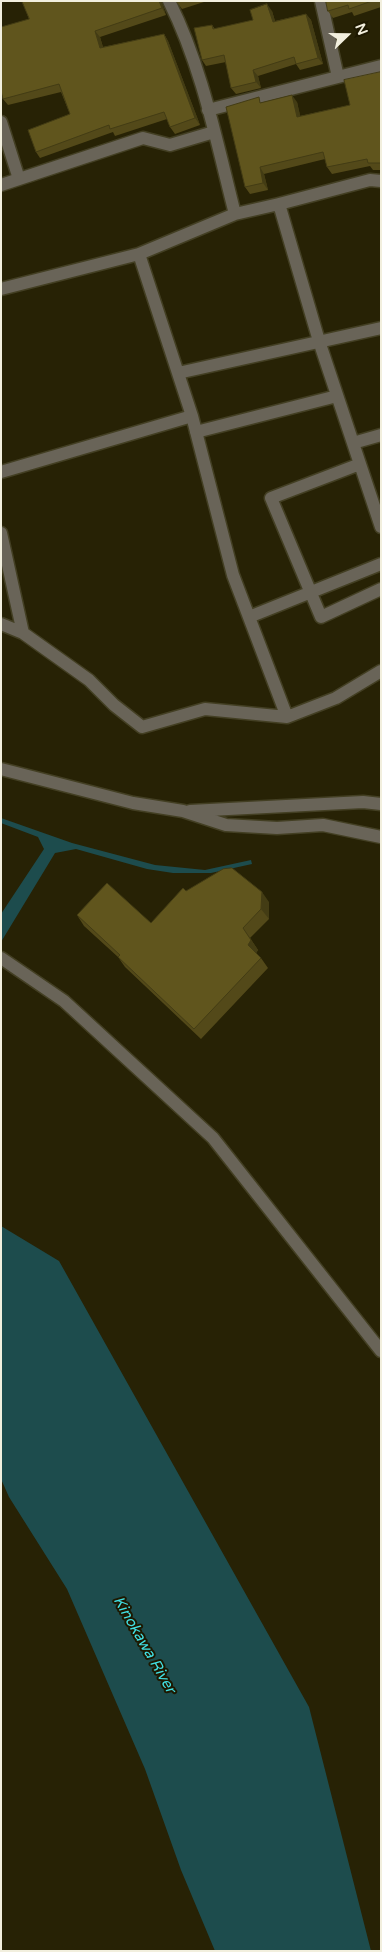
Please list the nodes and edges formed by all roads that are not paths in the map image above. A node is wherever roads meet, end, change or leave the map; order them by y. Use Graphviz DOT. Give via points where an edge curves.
graph roads {
  1 [pos="169,1"];
  2 [pos="321,1"];
  3 [pos="381,66"];
  4 [pos="338,77"];
  5 [pos="208,110"];
  6 [pos="1,122"];
  7 [pos="214,132"];
  8 [pos="19,180"];
  9 [pos="381,181"];
  10 [pos="1,186"];
  11 [pos="279,204"];
  12 [pos="235,214"];
  13 [pos="139,254"];
  14 [pos="2,284"];
  15 [pos="381,328"];
  16 [pos="319,341"];
  17 [pos="178,373"];
  18 [pos="337,396"];
  19 [pos="192,416"];
  20 [pos="196,432"];
  21 [pos="381,435"];
  22 [pos="353,443"];
  23 [pos="360,464"];
  24 [pos="1,472"];
  25 [pos="381,527"];
  26 [pos="1,533"];
  27 [pos="381,564"];
  28 [pos="381,589"];
  29 [pos="310,592"];
  30 [pos="249,617"];
  31 [pos="1,624"];
  32 [pos="22,633"];
  33 [pos="381,671"];
  34 [pos="287,717"];
  35 [pos="1,769"];
  36 [pos="381,804"];
  37 [pos="183,811"];
  38 [pos="381,838"];
  39 [pos="1,958"];
  40 [pos="381,1351"];
  1 -- 5 [label="street" via="184,30"];
  2 -- 4 [label="street"];
  3 -- 4 [label="street"];
  4 -- 5 [label="street"];
  5 -- 7 [label="street"];
  6 -- 8 [label="street"];
  7 -- 8 [label="street" via="170,145 143,138"];
  7 -- 12 [label="street"];
  8 -- 10 [label="street"];
  9 -- 11 [label="street" via="370,180"];
  11 -- 12 [label="street"];
  11 -- 16 [label="street"];
  12 -- 13 [label="street"];
  13 -- 14 [label="street"];
  13 -- 17 [label="street"];
  15 -- 16 [label="street"];
  16 -- 17 [label="street"];
  16 -- 18 [label="street"];
  17 -- 19 [label="street"];
  18 -- 20 [label="street"];
  18 -- 22 [label="street"];
  19 -- 20 [label="street"];
  19 -- 24 [label="street"];
  20 -- 30 [label="street" via="233,575"];
  21 -- 22 [label="street"];
  22 -- 23 [label="street"];
  23 -- 25 [label="street"];
  23 -- 29 [label="street" via="271,498"];
  26 -- 32 [label="street"];
  27 -- 29 [label="street"];
  28 -- 29 [label="street" via="321,618"];
  29 -- 30 [label="street"];
  30 -- 34 [label="street"];
  31 -- 32 [label="street"];
  32 -- 34 [label="street" via="89,680 142,727 205,709"];
  33 -- 34 [label="street" via="336,698"];
  35 -- 37 [label="street" via="133,803"];
  36 -- 37 [label="street" via="363,802"];
  37 -- 38 [label="street" via="226,825 277,828 323,825"];
  39 -- 40 [label="street" via="64,1001 213,1138"];
}
